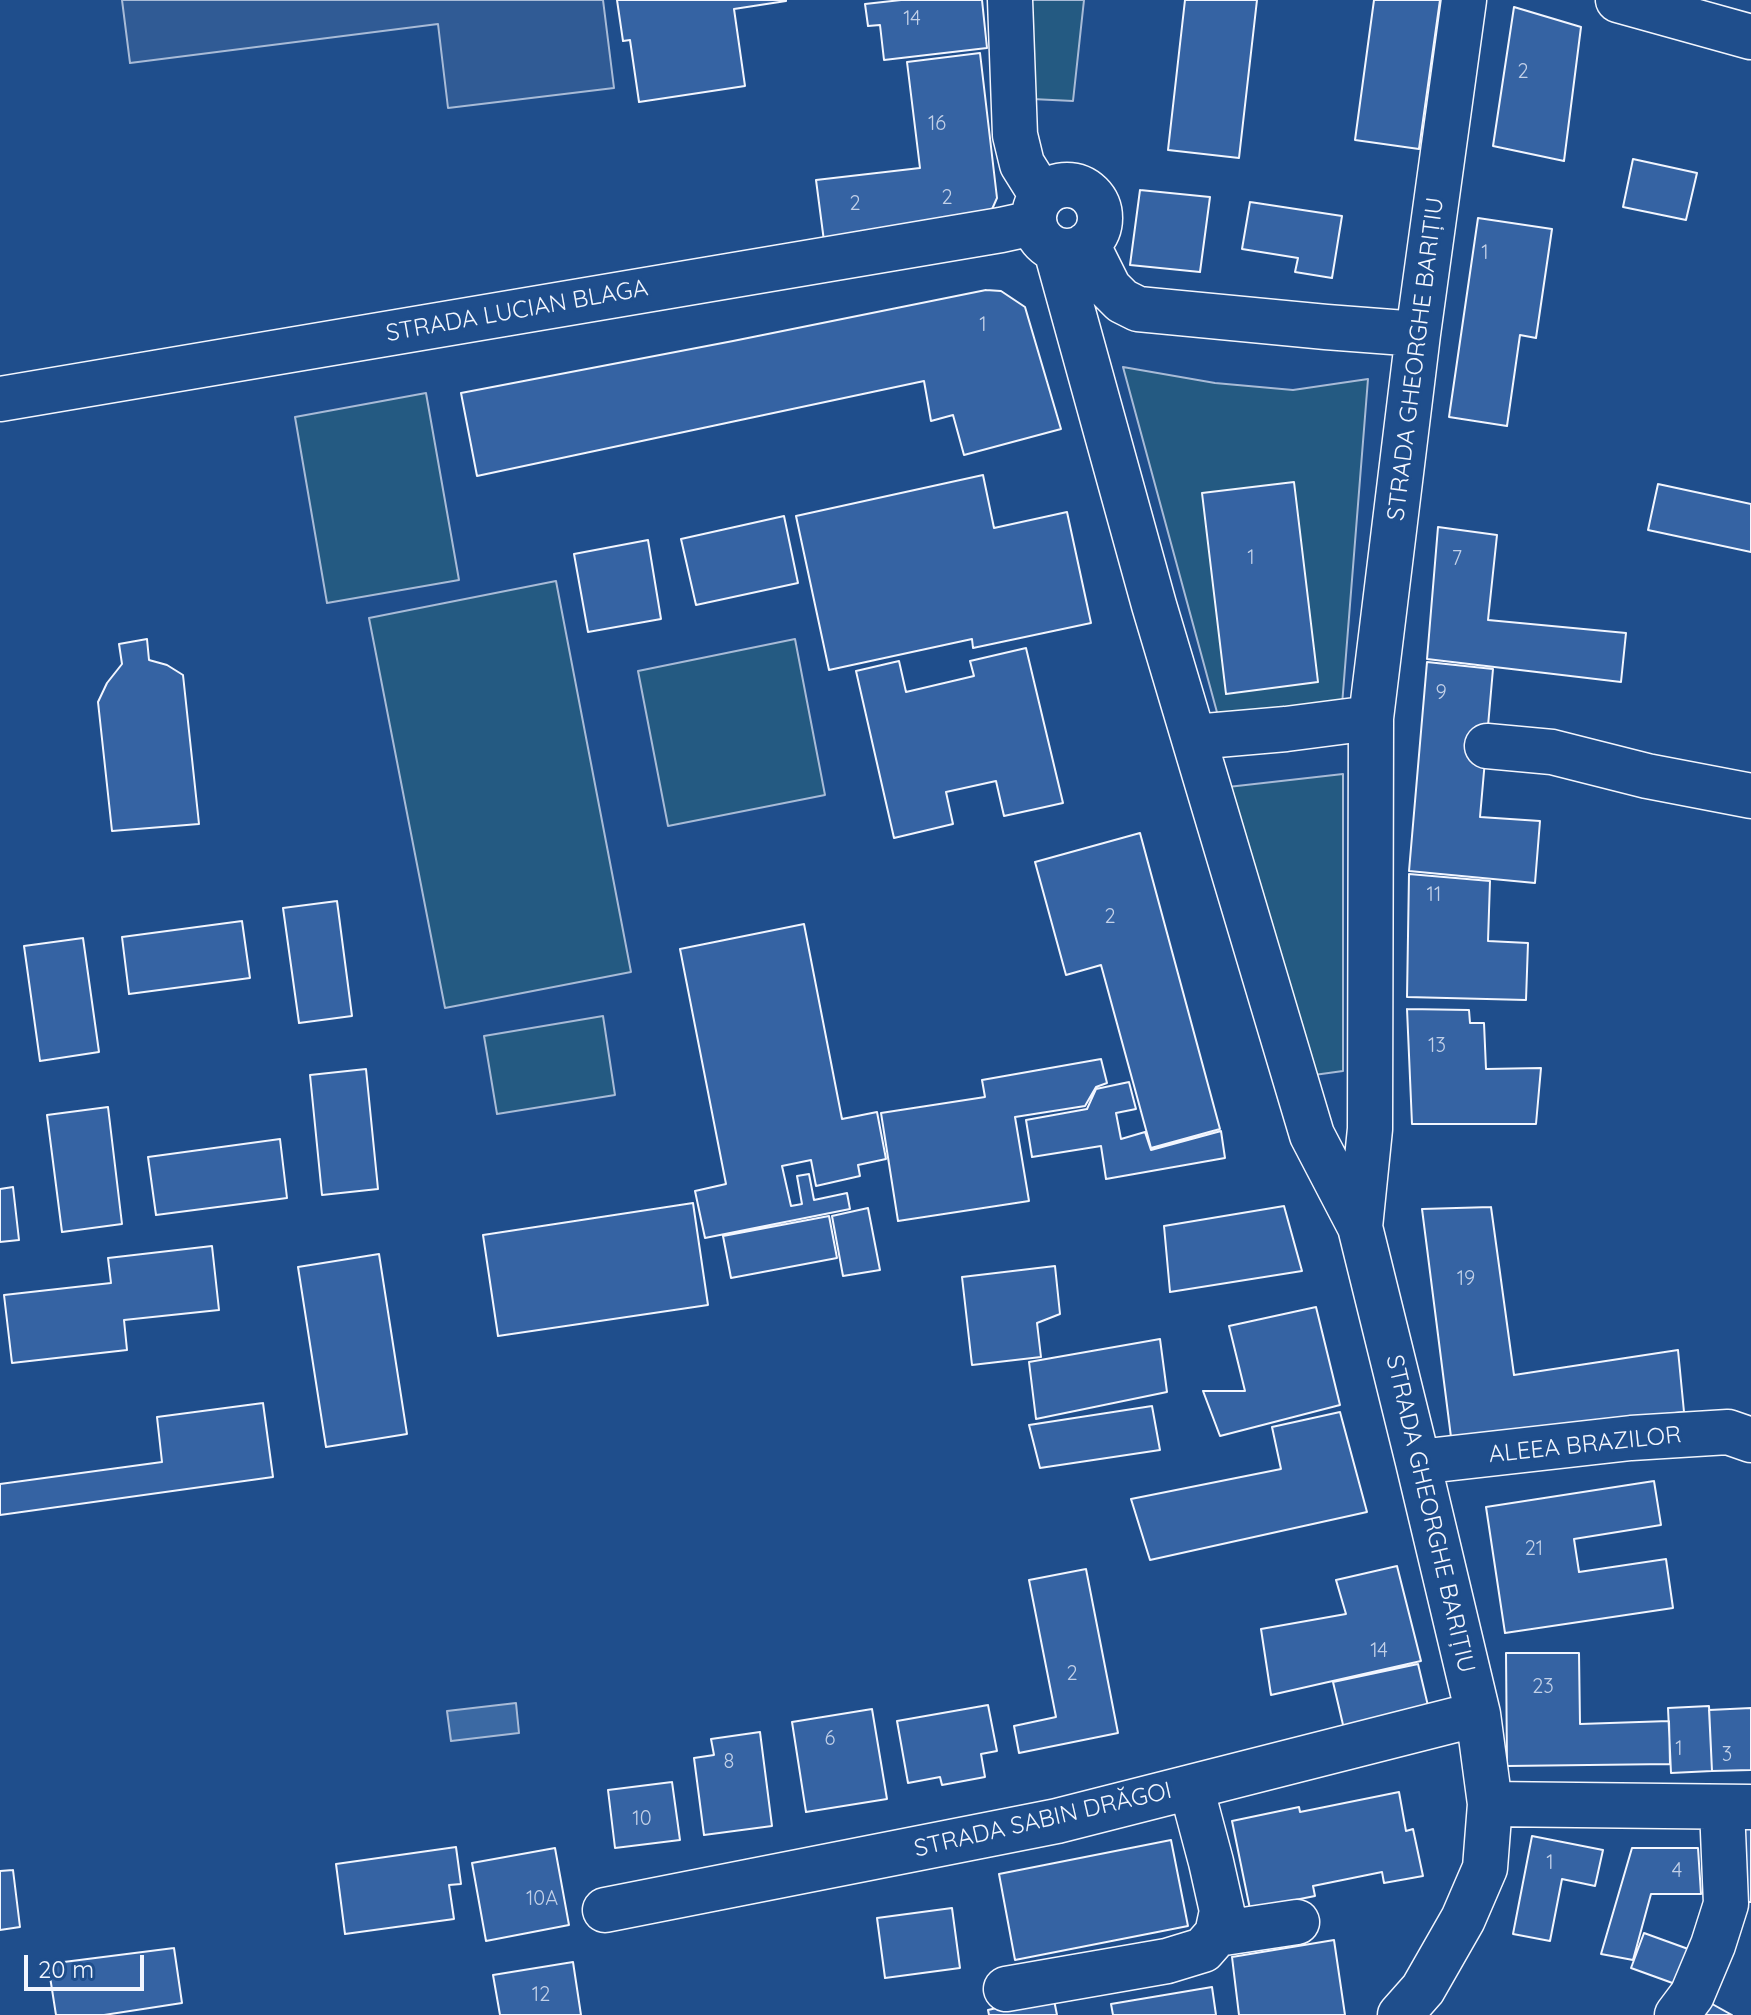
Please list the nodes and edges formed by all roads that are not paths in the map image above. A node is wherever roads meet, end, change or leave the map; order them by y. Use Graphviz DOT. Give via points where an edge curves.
graph roads {
  1 [pos="1010,0"];
  2 [pos="1464,0"];
  3 [pos="1618,0"];
  4 [pos="1751,37"];
  5 [pos="1055,228"];
  6 [pos="1418,334"];
  7 [pos="0,399"];
  8 [pos="1371,718"];
  9 [pos="1194,737"];
  10 [pos="1487,746"];
  11 [pos="1751,796"];
  12 [pos="1360,1227"];
  13 [pos="1751,1440"];
  14 [pos="1418,1462"];
  15 [pos="1478,1714"];
  16 [pos="1191,1787"];
  17 [pos="1490,1804"];
  18 [pos="1737,1807"];
  19 [pos="605,1910"];
  20 [pos="1297,1922"];
  21 [pos="1217,1934"];
  22 [pos="1006,1989"];
  23 [pos="1400,2015"];
  24 [pos="1677,2015"];
  1 -- 5 [label="street" via="1015,135 1022,164"];
  2 -- 6 [label="street, STRADA GHEORGHE BARIȚIU"];
  3 -- 4 [label="street"];
  5 -- 6 [label="street" via="1122,301 1138,309"];
  5 -- 7 [label="street, STRADA LUCIAN BLAGA" via="1001,230"];
  5 -- 9 [label="street, STRADA GHEORGHE BARIȚIU"];
  6 -- 8 [label="street, STRADA GHEORGHE BARIȚIU"];
  8 -- 9 [label="street"];
  8 -- 12 [label="street, STRADA GHEORGHE BARIȚIU" via="1370,1129"];
  9 -- 12 [label="street, STRADA GHEORGHE BARIȚIU" via="1312,1135"];
  10 -- 11 [label="street" via="1552,752"];
  12 -- 14 [label="street, STRADA GHEORGHE BARIȚIU"];
  13 -- 14 [label="street, ALEEA BRAZILOR" via="1728,1432 1631,1438"];
  14 -- 15 [label="street, STRADA GHEORGHE BARIȚIU"];
  15 -- 16 [label="street, STRADA SABIN DRĂGOI"];
  15 -- 17 [label="street, STRADA GHEORGHE BARIȚIU"];
  16 -- 19 [label="street, STRADA SABIN DRĂGOI" via="1057,1821"];
  16 -- 21 [label="street" via="1222,1911"];
  17 -- 18 [label="street"];
  17 -- 23 [label="street, STRADA GHEORGHE BARIȚIU" via="1485,1868 1469,1906 1423,1989"];
  18 -- 24 [label="street" via="1726,1904 1692,1995"];
  20 -- 21 [label="street"];
  21 -- 22 [label="street" via="1203,1950 1167,1961"];
}
